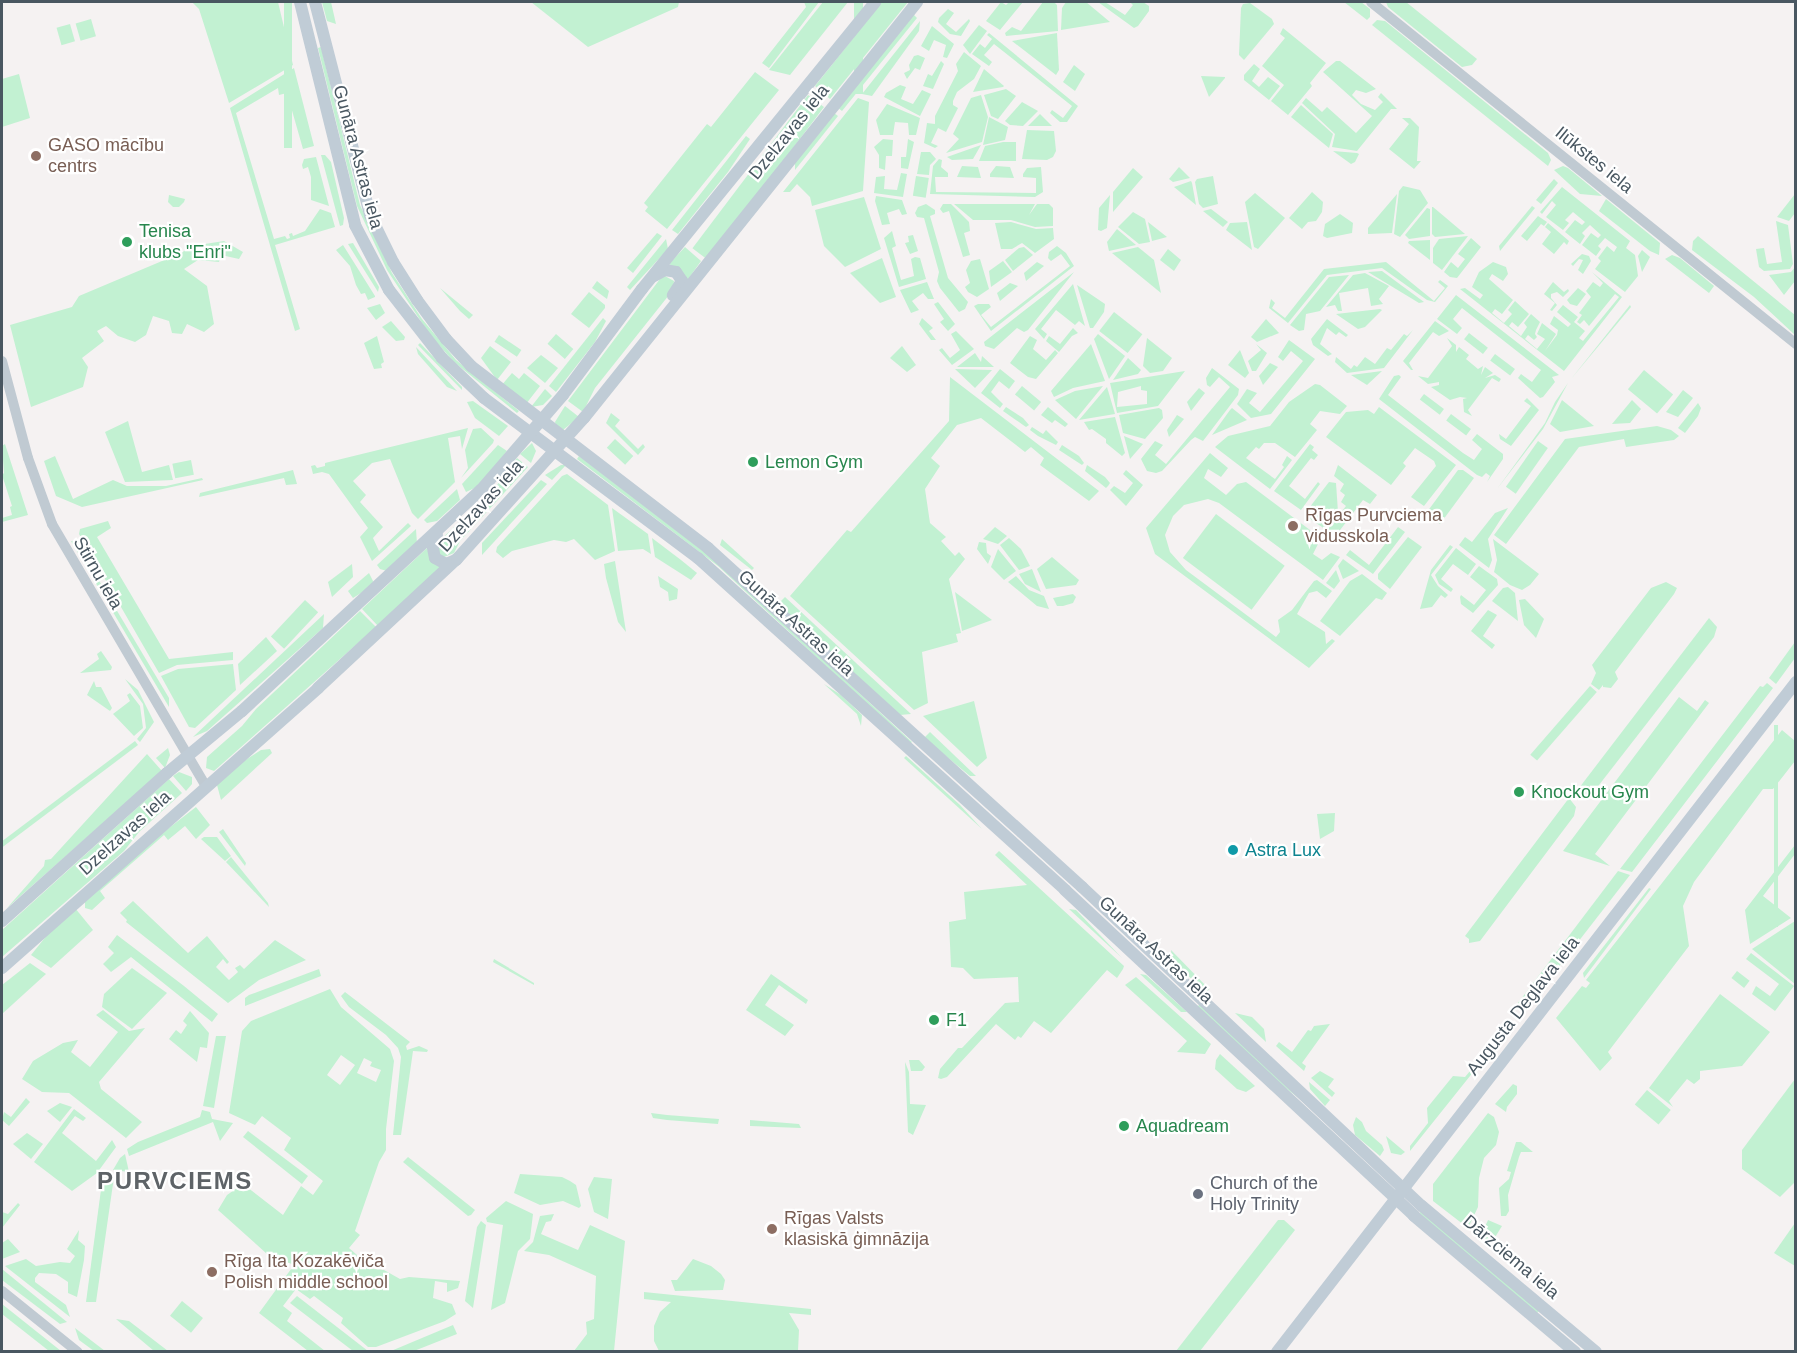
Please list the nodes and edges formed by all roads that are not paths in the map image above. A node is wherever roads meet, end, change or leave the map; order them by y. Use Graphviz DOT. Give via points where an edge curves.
graph roads {
  1 [pos="300,2"];
  2 [pos="315,2"];
  3 [pos="875,2"];
  4 [pos="917,2"];
  5 [pos="1371,2"];
  6 [pos="323,34"];
  7 [pos="309,38"];
  8 [pos="652,277"];
  9 [pos="1796,344"];
  10 [pos="2,361"];
  11 [pos="602,395"];
  12 [pos="541,421"];
  13 [pos="531,432"];
  14 [pos="567,439"];
  15 [pos="556,451"];
  16 [pos="443,526"];
  17 [pos="457,560"];
  18 [pos="1796,682"];
  19 [pos="188,758"];
  20 [pos="205,785"];
  21 [pos="1074,880"];
  22 [pos="1065,890"];
  23 [pos="2,921"];
  24 [pos="2,967"];
  25 [pos="1303,1113"];
  26 [pos="1340,1126"];
  27 [pos="1405,1188"];
  28 [pos="1396,1199"];
  29 [pos="2,1291"];
  30 [pos="78,1352"];
  31 [pos="1277,1352"];
  32 [pos="1575,1352"];
  33 [pos="1596,1352"];
  1 -- 7 [label="main road, Gunāra Astras iela"];
  2 -- 6 [label="main road, Gunāra Astras iela"];
  3 -- 8 [label="main road, Dzelzavas iela"];
  4 -- 11 [label="main road, Dzelzavas iela"];
  5 -- 9 [label="street, Ilūkstes iela"];
  6 -- 7 [label="main road"];
  6 -- 12 [label="main road, Gunāra Astras iela" via="368,207 393,262 458,353"];
  7 -- 13 [label="main road, Gunāra Astras iela" via="355,225 374,264 399,305 442,358 484,398"];
  8 -- 11 [label="main road" via="671,270 682,281 604,384"];
  8 -- 12 [label="main road, Dzelzavas iela"];
  10 -- 19 [label="street, Stirnu iela" via="28,458 52,524"];
  11 -- 14 [label="main road, Dzelzavas iela"];
  12 -- 13 [label="main road, Dzelzavas iela"];
  12 -- 14 [label="main road, Gunāra Astras iela"];
  13 -- 15 [label="main road, Gunāra Astras iela"];
  13 -- 16 [label="main road, Dzelzavas iela" via="481,490"];
  14 -- 15 [label="main road, Dzelzavas iela"];
  14 -- 21 [label="main road, Gunāra Astras iela" via="708,548"];
  15 -- 17 [label="main road, Dzelzavas iela"];
  15 -- 22 [label="main road, Gunāra Astras iela" via="698,558"];
  16 -- 17 [label="main road" via="432,543 435,558 446,564"];
  16 -- 19 [label="main road, Dzelzavas iela"];
  17 -- 20 [label="main road, Dzelzavas iela"];
  18 -- 27 [label="main road, Augusta Deglava iela"];
  19 -- 20 [label="street, Stirnu iela"];
  19 -- 23 [label="main road, Dzelzavas iela"];
  20 -- 24 [label="main road, Dzelzavas iela"];
  21 -- 22 [label="main road"];
  21 -- 26 [label="main road, Gunāra Astras iela"];
  22 -- 25 [label="main road, Gunāra Astras iela"];
  25 -- 26 [label="main road" via="1312,1113 1333,1129"];
  25 -- 28 [label="main road, Gunāra Astras iela"];
  26 -- 27 [label="main road, Gunāra Astras iela"];
  27 -- 28 [label="main road, Augusta Deglava iela"];
  27 -- 33 [label="main road, Dārzciema iela"];
  28 -- 31 [label="main road, Augusta Deglava iela"];
  28 -- 32 [label="main road, Dārzciema iela"];
  29 -- 30 [label="street"];
}
